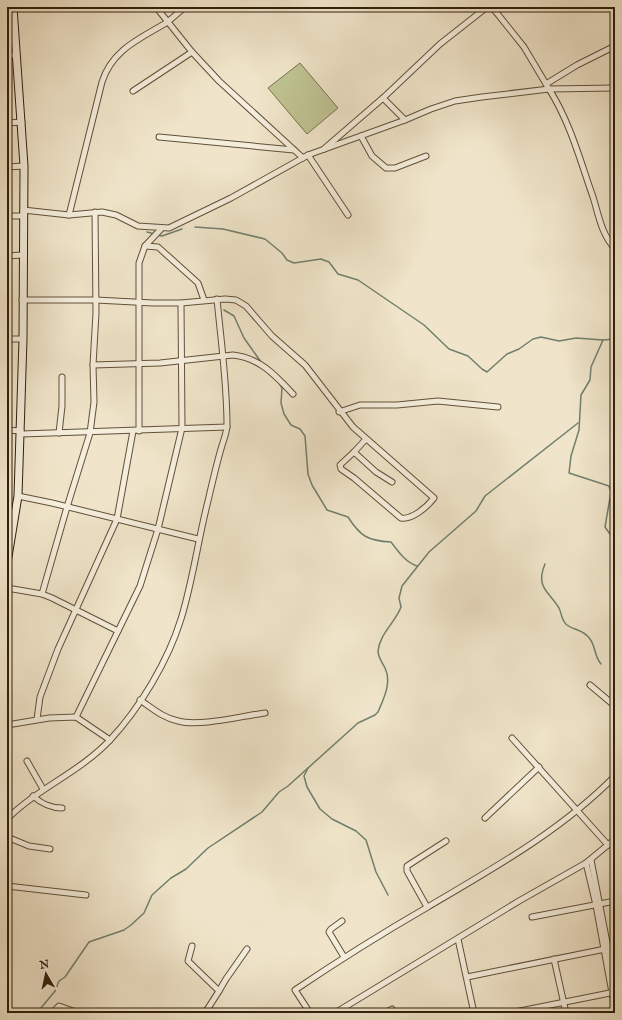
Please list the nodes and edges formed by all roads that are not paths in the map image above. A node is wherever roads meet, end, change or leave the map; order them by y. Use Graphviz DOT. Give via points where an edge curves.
graph roads {
  1 [pos="13,7"];
  2 [pos="156,7"];
  3 [pos="185,7"];
  4 [pos="487,7"];
  5 [pos="492,7"];
  6 [pos="168,22"];
  7 [pos="615,46"];
  8 [pos="192,52"];
  9 [pos="7,55"];
  10 [pos="16,55"];
  11 [pos="546,84"];
  12 [pos="615,88"];
  13 [pos="549,89"];
  14 [pos="133,91"];
  15 [pos="383,98"];
  16 [pos="405,120"];
  17 [pos="22,122"];
  18 [pos="7,123"];
  19 [pos="362,136"];
  20 [pos="160,137"];
  21 [pos="294,150"];
  22 [pos="322,151"];
  23 [pos="426,156"];
  24 [pos="306,157"];
  25 [pos="24,166"];
  26 [pos="7,167"];
  27 [pos="95,212"];
  28 [pos="23,213"];
  29 [pos="69,215"];
  30 [pos="348,215"];
  31 [pos="7,216"];
  32 [pos="161,229"];
  33 [pos="145,246"];
  34 [pos="615,249"];
  35 [pos="22,255"];
  36 [pos="7,256"];
  37 [pos="217,299"];
  38 [pos="22,300"];
  39 [pos="96,300"];
  40 [pos="204,300"];
  41 [pos="138,302"];
  42 [pos="181,302"];
  43 [pos="7,339"];
  44 [pos="23,339"];
  45 [pos="223,356"];
  46 [pos="182,361"];
  47 [pos="139,364"];
  48 [pos="93,365"];
  49 [pos="62,377"];
  50 [pos="293,394"];
  51 [pos="498,407"];
  52 [pos="339,412"];
  53 [pos="227,427"];
  54 [pos="182,428"];
  55 [pos="7,430"];
  56 [pos="136,431"];
  57 [pos="21,432"];
  58 [pos="59,433"];
  59 [pos="90,433"];
  60 [pos="366,439"];
  61 [pos="354,452"];
  62 [pos="392,482"];
  63 [pos="18,496"];
  64 [pos="66,507"];
  65 [pos="117,519"];
  66 [pos="10,527"];
  67 [pos="158,529"];
  68 [pos="198,539"];
  69 [pos="7,563"];
  70 [pos="7,588"];
  71 [pos="42,594"];
  72 [pos="76,609"];
  73 [pos="118,631"];
  74 [pos="590,685"];
  75 [pos="140,700"];
  76 [pos="615,706"];
  77 [pos="265,713"];
  78 [pos="76,717"];
  79 [pos="37,719"];
  80 [pos="7,725"];
  81 [pos="512,738"];
  82 [pos="110,740"];
  83 [pos="27,761"];
  84 [pos="539,767"];
  85 [pos="615,776"];
  86 [pos="43,789"];
  87 [pos="33,796"];
  88 [pos="62,808"];
  89 [pos="578,810"];
  90 [pos="485,818"];
  91 [pos="7,819"];
  92 [pos="7,837"];
  93 [pos="615,839"];
  94 [pos="446,842"];
  95 [pos="608,845"];
  96 [pos="50,849"];
  97 [pos="591,860"];
  98 [pos="586,863"];
  99 [pos="7,886"];
  100 [pos="86,895"];
  101 [pos="615,901"];
  102 [pos="598,905"];
  103 [pos="427,907"];
  104 [pos="532,917"];
  105 [pos="342,921"];
  106 [pos="458,939"];
  107 [pos="192,946"];
  108 [pos="615,947"];
  109 [pos="247,949"];
  110 [pos="606,949"];
  111 [pos="344,957"];
  112 [pos="554,959"];
  113 [pos="467,977"];
  114 [pos="615,984"];
  115 [pos="219,991"];
  116 [pos="614,992"];
  117 [pos="563,1003"];
  118 [pos="392,1009"];
  119 [pos="615,1009"];
  120 [pos="52,1013"];
  121 [pos="79,1013"];
  122 [pos="205,1013"];
  123 [pos="310,1013"];
  124 [pos="335,1013"];
  125 [pos="385,1013"];
  126 [pos="474,1013"];
  127 [pos="510,1013"];
  128 [pos="566,1013"];
  1 -- 10 [label="street"];
  2 -- 6 [label="street"];
  3 -- 6 [label="street"];
  4 -- 15 [label="street" via="440,44"];
  5 -- 11 [label="street" via="524,47"];
  6 -- 8 [label="street"];
  6 -- 29 [label="street" via="126,47 113,59 104,74"];
  7 -- 11 [label="street"];
  8 -- 14 [label="street"];
  8 -- 21 [label="street" via="230,92"];
  9 -- 10 [label="street"];
  10 -- 17 [label="street"];
  11 -- 13 [label="street"];
  12 -- 13 [label="street"];
  13 -- 16 [label="street" via="527,90 455,102"];
  13 -- 34 [label="street" via="569,128 601,227"];
  15 -- 16 [label="street"];
  15 -- 22 [label="street"];
  16 -- 19 [label="street"];
  17 -- 18 [label="street"];
  17 -- 25 [label="street"];
  19 -- 22 [label="street"];
  19 -- 23 [label="street" via="372,156 386,168 395,168"];
  20 -- 21 [label="street"];
  21 -- 24 [label="street"];
  22 -- 24 [label="street"];
  24 -- 30 [label="street"];
  24 -- 32 [label="street" via="176,226"];
  25 -- 26 [label="street"];
  25 -- 28 [label="street"];
  27 -- 29 [label="street"];
  27 -- 32 [label="street" via="108,212 138,226"];
  27 -- 39 [label="street"];
  28 -- 29 [label="street"];
  28 -- 31 [label="street"];
  28 -- 35 [label="street"];
  32 -- 33 [label="street"];
  33 -- 40 [label="street" via="158,248 198,283"];
  33 -- 41 [label="street" via="139,262"];
  35 -- 36 [label="street"];
  35 -- 38 [label="street"];
  37 -- 40 [label="street"];
  37 -- 45 [label="street"];
  37 -- 52 [label="street" via="231,299 246,306 272,336 305,365"];
  38 -- 39 [label="street"];
  38 -- 44 [label="street"];
  39 -- 41 [label="street"];
  39 -- 48 [label="street"];
  40 -- 42 [label="street"];
  41 -- 42 [label="street"];
  41 -- 47 [label="street"];
  42 -- 46 [label="street"];
  43 -- 44 [label="street"];
  44 -- 57 [label="street"];
  45 -- 46 [label="street"];
  45 -- 50 [label="street" via="252,358 276,376"];
  45 -- 53 [label="street"];
  46 -- 47 [label="street"];
  46 -- 54 [label="street"];
  47 -- 48 [label="street"];
  47 -- 56 [label="street"];
  48 -- 59 [label="street" via="94,402"];
  49 -- 58 [label="street"];
  51 -- 52 [label="street" via="438,401 360,406"];
  52 -- 60 [label="street"];
  53 -- 54 [label="street"];
  53 -- 68 [label="street"];
  54 -- 56 [label="street"];
  54 -- 67 [label="street"];
  55 -- 57 [label="street"];
  56 -- 59 [label="street"];
  56 -- 65 [label="street"];
  57 -- 58 [label="street"];
  57 -- 63 [label="street"];
  58 -- 59 [label="street"];
  59 -- 64 [label="street"];
  60 -- 61 [label="street"];
  60 -- 61 [label="street" via="434,498 432,501 422,510 406,518 398,516 340,468"];
  61 -- 62 [label="street" via="376,472"];
  63 -- 64 [label="street"];
  63 -- 66 [label="street"];
  64 -- 65 [label="street"];
  64 -- 71 [label="street"];
  65 -- 67 [label="street"];
  65 -- 72 [label="street"];
  66 -- 69 [label="street"];
  67 -- 68 [label="street"];
  67 -- 73 [label="street" via="140,586"];
  68 -- 75 [label="street" via="191,579 175,638 161,667"];
  70 -- 71 [label="street"];
  71 -- 72 [label="street"];
  72 -- 73 [label="street"];
  72 -- 79 [label="street" via="42,691"];
  73 -- 78 [label="street"];
  74 -- 76 [label="street"];
  75 -- 77 [label="street" via="164,716 179,722"];
  75 -- 82 [label="street"];
  78 -- 79 [label="street"];
  78 -- 82 [label="street"];
  79 -- 80 [label="street"];
  81 -- 84 [label="street"];
  82 -- 86 [label="street" via="82,764"];
  83 -- 86 [label="street"];
  84 -- 89 [label="street"];
  84 -- 90 [label="street"];
  85 -- 89 [label="street"];
  86 -- 87 [label="street"];
  87 -- 88 [label="street" via="53,808"];
  87 -- 91 [label="street"];
  89 -- 95 [label="street"];
  89 -- 103 [label="street" via="520,850"];
  92 -- 96 [label="street" via="29,846"];
  93 -- 95 [label="street"];
  94 -- 103 [label="street" via="406,866"];
  95 -- 97 [label="street"];
  97 -- 98 [label="street"];
  97 -- 102 [label="street"];
  98 -- 102 [label="street"];
  98 -- 106 [label="street"];
  99 -- 100 [label="street"];
  101 -- 102 [label="street"];
  102 -- 104 [label="street"];
  102 -- 110 [label="street"];
  103 -- 111 [label="street"];
  105 -- 111 [label="street" via="329,932"];
  106 -- 113 [label="street"];
  106 -- 124 [label="street"];
  107 -- 115 [label="street" via="188,961"];
  108 -- 110 [label="street"];
  109 -- 115 [label="street"];
  110 -- 112 [label="street"];
  110 -- 114 [label="street"];
  110 -- 116 [label="street"];
  111 -- 123 [label="street" via="295,990"];
  112 -- 113 [label="street"];
  112 -- 117 [label="street"];
  113 -- 126 [label="street"];
  115 -- 122 [label="street"];
  116 -- 117 [label="street"];
  116 -- 119 [label="street"];
  117 -- 127 [label="street"];
  117 -- 128 [label="street"];
  118 -- 125 [label="street"];
  120 -- 121 [label="street" via="59,1006"];
}
